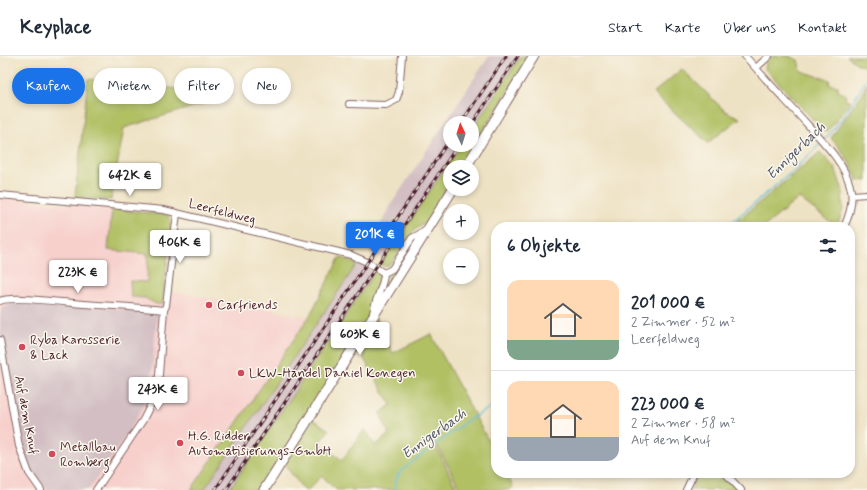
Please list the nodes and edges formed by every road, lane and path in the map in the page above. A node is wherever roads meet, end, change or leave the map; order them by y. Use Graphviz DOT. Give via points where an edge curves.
graph roads {
  1 [pos="402,56"];
  2 [pos="534,56"];
  3 [pos="745,56"];
  4 [pos="769,56"];
  5 [pos="756,68"];
  6 [pos="349,104"];
  7 [pos="470,160"];
  8 [pos="867,194"];
  9 [pos="0,195"];
  10 [pos="852,195"];
  11 [pos="449,196"];
  12 [pos="176,213"];
  13 [pos="846,222"];
  14 [pos="428,229"];
  15 [pos="384,273"];
  16 [pos="0,302"];
  17 [pos="164,310"];
  18 [pos="373,317"];
  19 [pos="0,340"];
  20 [pos="692,478"];
  21 [pos="730,478"];
  22 [pos="41,490"];
  23 [pos="96,490"];
  24 [pos="264,490"];
  25 [pos="686,490"];
  26 [pos="741,490"];
  1 -- 6 [label="street" via="396,100 386,105"];
  2 -- 7 [label="main road"];
  3 -- 5 [label="street"];
  4 -- 5 [label="street"];
  5 -- 10 [label="street" via="835,156 848,179"];
  8 -- 10 [label="street"];
  9 -- 12 [label="street, Leerfeldweg"];
  10 -- 13 [label="street"];
  11 -- 14 [label="main road"];
  12 -- 15 [label="street, Leerfeldweg" via="356,256"];
  12 -- 17 [label="street"];
  14 -- 15 [label="street" via="412,238 392,269"];
  14 -- 18 [label="main road"];
  15 -- 18 [label="street" via="375,300"];
  16 -- 17 [label="street" via="9,299 31,300"];
  17 -- 23 [label="street" via="156,391 143,420"];
  18 -- 24 [label="main road"];
  19 -- 22 [label="street, Auf dem Knuf" via="19,446 29,473"];
  20 -- 25 [label="street"];
  21 -- 26 [label="street"];
}
